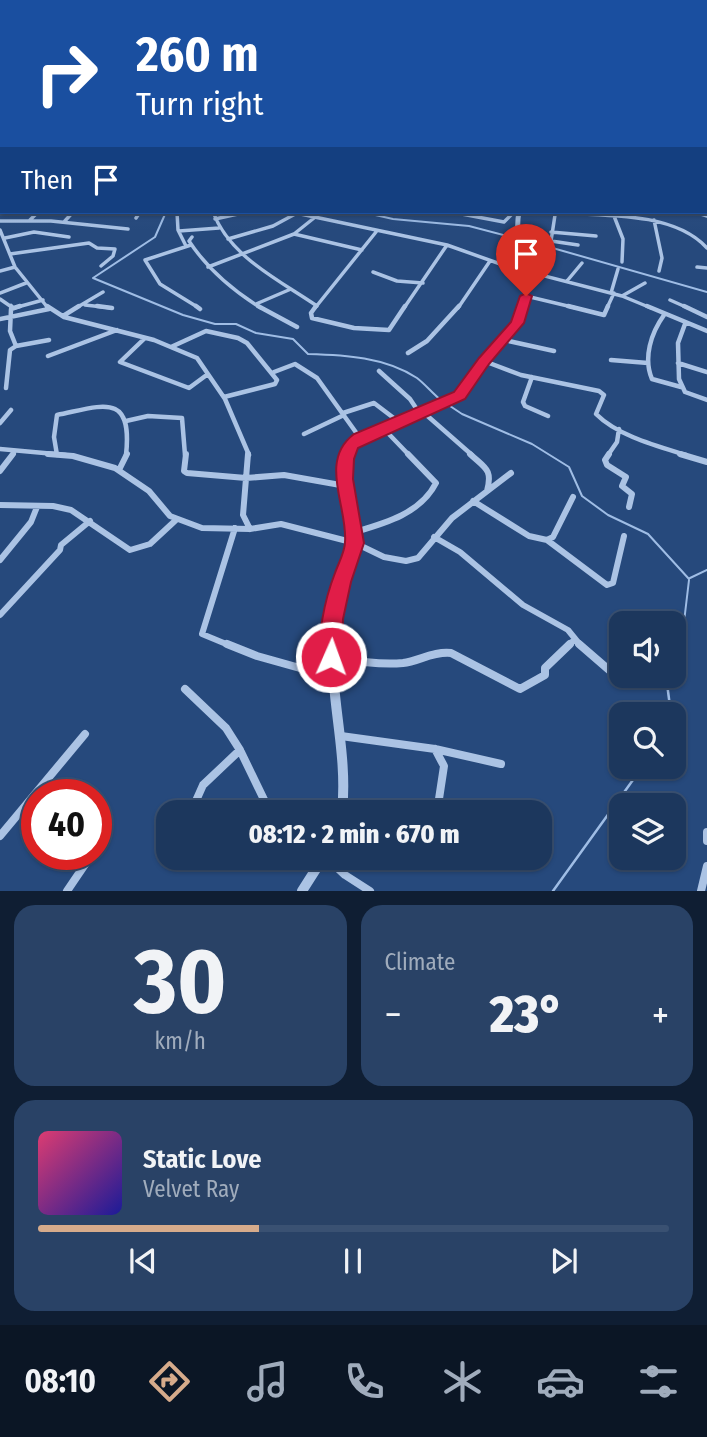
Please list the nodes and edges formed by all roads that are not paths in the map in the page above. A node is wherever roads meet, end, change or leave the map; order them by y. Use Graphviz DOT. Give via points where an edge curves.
graph roads {
  1 [pos="35,214"];
  2 [pos="71,214"];
  3 [pos="139,214"];
  4 [pos="177,214"];
  5 [pos="214,214"];
  6 [pos="238,214"];
  7 [pos="295,214"];
  8 [pos="300,214"];
  9 [pos="462,214"];
  10 [pos="514,214"];
  11 [pos="517,214"];
  12 [pos="558,214"];
  13 [pos="599,214"];
  14 [pos="630,214"];
  15 [pos="614,216"];
  16 [pos="625,216"];
  17 [pos="136,218"];
  18 [pos="314,218"];
  19 [pos="215,219"];
  20 [pos="30,220"];
  21 [pos="654,220"];
  22 [pos="0,221"];
  23 [pos="64,222"];
  24 [pos="219,228"];
  25 [pos="128,229"];
  26 [pos="179,231"];
  27 [pos="376,232"];
  28 [pos="551,232"];
  29 [pos="294,234"];
  30 [pos="2,235"];
  31 [pos="596,236"];
  32 [pos="69,237"];
  33 [pos="192,237"];
  34 [pos="228,239"];
  35 [pos="706,242"];
  36 [pos="447,245"];
  37 [pos="578,245"];
  38 [pos="189,246"];
  39 [pos="707,248"];
  40 [pos="362,250"];
  41 [pos="0,251"];
  42 [pos="9,251"];
  43 [pos="244,253"];
  44 [pos="490,261"];
  45 [pos="622,262"];
  46 [pos="582,263"];
  47 [pos="101,266"];
  48 [pos="15,267"];
  49 [pos="208,267"];
  50 [pos="697,267"];
  51 [pos="707,268"];
  52 [pos="618,270"];
  53 [pos="0,271"];
  54 [pos="659,271"];
  55 [pos="373,272"];
  56 [pos="527,272"];
  57 [pos="567,281"];
  58 [pos="26,283"];
  59 [pos="423,283"];
  60 [pos="645,283"];
  61 [pos="291,289"];
  62 [pos="103,292"];
  63 [pos="0,293"];
  64 [pos="612,293"];
  65 [pos="526,296"];
  66 [pos="622,296"];
  67 [pos="0,299"];
  68 [pos="43,300"];
  69 [pos="670,300"];
  70 [pos="256,304"];
  71 [pos="82,305"];
  72 [pos="317,306"];
  73 [pos="13,308"];
  74 [pos="112,308"];
  75 [pos="49,309"];
  76 [pos="200,309"];
  77 [pos="664,315"];
  78 [pos="62,316"];
  79 [pos="10,317"];
  80 [pos="707,318"];
  81 [pos="0,319"];
  82 [pos="685,324"];
  83 [pos="298,327"];
  84 [pos="695,327"];
  85 [pos="117,330"];
  86 [pos="707,331"];
  87 [pos="145,338"];
  88 [pos="48,340"];
  89 [pos="504,340"];
  90 [pos="16,346"];
  91 [pos="171,347"];
  92 [pos="554,351"];
  93 [pos="408,352"];
  94 [pos="48,356"];
  95 [pos="611,360"];
  96 [pos="484,361"];
  97 [pos="648,363"];
  98 [pos="678,363"];
  99 [pos="379,371"];
  100 [pos="274,372"];
  101 [pos="707,372"];
  102 [pos="208,374"];
  103 [pos="531,377"];
  104 [pos="6,387"];
  105 [pos="681,387"];
  106 [pos="224,397"];
  107 [pos="707,400"];
  108 [pos="11,410"];
  109 [pos="421,413"];
  110 [pos="343,414"];
  111 [pos="548,416"];
  112 [pos="126,421"];
  113 [pos="399,422"];
  114 [pos="0,423"];
  115 [pos="384,429"];
  116 [pos="619,429"];
  117 [pos="304,434"];
  118 [pos="360,438"];
  119 [pos="0,449"];
  120 [pos="15,451"];
  121 [pos="57,455"];
  122 [pos="707,462"];
  123 [pos="119,470"];
  124 [pos="0,471"];
  125 [pos="511,473"];
  126 [pos="246,478"];
  127 [pos="346,486"];
  128 [pos="487,491"];
  129 [pos="573,497"];
  130 [pos="473,501"];
  131 [pos="0,505"];
  132 [pos="37,507"];
  133 [pos="629,507"];
  134 [pos="177,519"];
  135 [pos="90,522"];
  136 [pos="235,528"];
  137 [pos="250,529"];
  138 [pos="355,533"];
  139 [pos="624,536"];
  140 [pos="434,537"];
  141 [pos="547,540"];
  142 [pos="355,543"];
  143 [pos="0,560"];
  144 [pos="0,615"];
  145 [pos="574,640"];
  146 [pos="331,657"];
  147 [pos="609,669"];
  148 [pos="334,677"];
  149 [pos="185,689"];
  150 [pos="85,734"];
  151 [pos="341,736"];
  152 [pos="435,749"];
  153 [pos="240,750"];
  154 [pos="501,764"];
  155 [pos="194,800"];
  156 [pos="264,800"];
  157 [pos="343,800"];
  158 [pos="439,800"];
  159 [pos="707,832"];
  160 [pos="0,836"];
  161 [pos="707,841"];
  162 [pos="707,866"];
  163 [pos="81,870"];
  164 [pos="314,870"];
  165 [pos="337,870"];
  166 [pos="67,891"];
  167 [pos="302,891"];
  168 [pos="370,891"];
  169 [pos="701,891"];
  1 -- 20 [label="street"];
  2 -- 23 [label="street"];
  3 -- 17 [label="street"];
  4 -- 26 [label="street"];
  5 -- 19 [label="street"];
  6 -- 19 [label="street"];
  7 -- 34 [label="street" via="273,226"];
  8 -- 18 [label="street"];
  9 -- 10 [label="street" via="504,222"];
  11 -- 56 [label="street"];
  12 -- 13 [label="street"];
  12 -- 28 [label="street"];
  13 -- 15 [label="street"];
  14 -- 16 [label="street"];
  15 -- 16 [label="street"];
  15 -- 45 [label="street" via="623,239"];
  16 -- 21 [label="street"];
  18 -- 27 [label="street"];
  18 -- 29 [label="street"];
  19 -- 24 [label="street"];
  20 -- 22 [label="street"];
  20 -- 23 [label="street"];
  21 -- 35 [label="street"];
  21 -- 54 [label="street" via="662,257"];
  23 -- 25 [label="street"];
  24 -- 26 [label="street"];
  24 -- 34 [label="street"];
  26 -- 38 [label="street" via="181,241"];
  27 -- 36 [label="street"];
  27 -- 40 [label="street"];
  28 -- 31 [label="street"];
  28 -- 37 [label="street" via="551,241"];
  29 -- 40 [label="street"];
  29 -- 43 [label="street"];
  30 -- 32 [label="street" via="34,232"];
  30 -- 42 [label="street"];
  33 -- 38 [label="street"];
  34 -- 43 [label="street"];
  35 -- 39 [label="street"];
  36 -- 44 [label="street"];
  36 -- 59 [label="street"];
  38 -- 49 [label="street"];
  38 -- 76 [label="street" via="145,260 160,284"];
  40 -- 72 [label="street"];
  41 -- 42 [label="street"];
  42 -- 47 [label="street" via="89,243 115,249"];
  42 -- 48 [label="street"];
  43 -- 49 [label="street"];
  43 -- 61 [label="street" via="252,264"];
  44 -- 56 [label="street"];
  44 -- 93 [label="street" via="455,313 420,348"];
  46 -- 57 [label="street"];
  48 -- 53 [label="street"];
  48 -- 58 [label="street"];
  49 -- 70 [label="street"];
  50 -- 51 [label="street"];
  52 -- 64 [label="street"];
  55 -- 59 [label="street" via="397,281"];
  56 -- 57 [label="street"];
  56 -- 65 [label="street"];
  57 -- 64 [label="street"];
  58 -- 63 [label="street"];
  58 -- 68 [label="street"];
  59 -- 72 [label="street" via="389,330 316,320 310,315"];
  60 -- 66 [label="street"];
  61 -- 70 [label="street"];
  61 -- 72 [label="street"];
  62 -- 71 [label="street"];
  64 -- 65 [label="street" via="604,314"];
  64 -- 66 [label="street"];
  65 -- 89 [label="street" via="517,323"];
  66 -- 77 [label="street"];
  67 -- 73 [label="street"];
  68 -- 73 [label="street"];
  68 -- 75 [label="street"];
  69 -- 80 [label="street"];
  70 -- 83 [label="street"];
  71 -- 74 [label="street"];
  71 -- 78 [label="street"];
  73 -- 79 [label="street"];
  75 -- 78 [label="street"];
  75 -- 79 [label="street"];
  77 -- 82 [label="street"];
  77 -- 97 [label="street" via="653,333"];
  78 -- 85 [label="street"];
  79 -- 81 [label="street"];
  79 -- 90 [label="street"];
  80 -- 84 [label="street"];
  82 -- 84 [label="street"];
  82 -- 98 [label="street" via="678,339"];
  84 -- 86 [label="street"];
  85 -- 87 [label="street"];
  85 -- 94 [label="street"];
  87 -- 91 [label="street"];
  87 -- 102 [label="street" via="120,362 189,388"];
  88 -- 90 [label="street"];
  89 -- 92 [label="street"];
  89 -- 96 [label="street"];
  90 -- 104 [label="street" via="10,350"];
  91 -- 100 [label="street" via="206,331 238,337"];
  91 -- 102 [label="street" via="194,356"];
  95 -- 97 [label="street"];
  96 -- 103 [label="street"];
  96 -- 109 [label="street" via="460,395"];
  97 -- 105 [label="street" via="652,379"];
  98 -- 101 [label="street"];
  98 -- 105 [label="street"];
  99 -- 109 [label="street"];
  100 -- 106 [label="street" via="275,384"];
  100 -- 110 [label="street" via="298,365 317,378"];
  102 -- 106 [label="street"];
  103 -- 111 [label="street" via="523,402"];
  103 -- 116 [label="street" via="599,391 604,395 596,417"];
  105 -- 107 [label="street"];
  106 -- 126 [label="street" via="249,456"];
  108 -- 114 [label="street"];
  109 -- 113 [label="street"];
  109 -- 128 [label="street" via="489,471"];
  110 -- 113 [label="street" via="374,403"];
  110 -- 117 [label="street"];
  110 -- 118 [label="street"];
  112 -- 121 [label="street" via="108,405 63,412 54,419"];
  112 -- 123 [label="street" via="127,454"];
  112 -- 126 [label="street" via="180,416 186,449 184,471"];
  113 -- 115 [label="street"];
  115 -- 118 [label="street"];
  115 -- 138 [label="street" via="436,482 428,497 412,510"];
  116 -- 122 [label="street"];
  116 -- 133 [label="street" via="617,442 605,460 626,477 622,486 632,494"];
  118 -- 127 [label="street" via="345,459"];
  119 -- 120 [label="street"];
  120 -- 121 [label="street"];
  120 -- 124 [label="street"];
  121 -- 123 [label="street"];
  123 -- 134 [label="street"];
  125 -- 128 [label="street"];
  126 -- 127 [label="street" via="284,475"];
  126 -- 137 [label="street" via="243,515"];
  127 -- 138 [label="street"];
  128 -- 130 [label="street"];
  129 -- 141 [label="street"];
  130 -- 140 [label="street"];
  130 -- 141 [label="street" via="529,536"];
  131 -- 132 [label="street"];
  132 -- 135 [label="street" via="71,510"];
  132 -- 143 [label="street" via="31,522"];
  134 -- 135 [label="street" via="135,551"];
  134 -- 136 [label="street" via="202,528"];
  135 -- 144 [label="street" via="61,545"];
  136 -- 137 [label="street"];
  136 -- 148 [label="street" via="202,634 257,656"];
  137 -- 142 [label="street" via="281,524"];
  138 -- 142 [label="street"];
  139 -- 141 [label="street" via="611,586"];
  140 -- 142 [label="street" via="418,558 405,561"];
  140 -- 145 [label="street" via="460,552 523,605 568,630"];
  142 -- 146 [label="street" via="333,619"];
  145 -- 146 [label="street" via="545,668 545,675 520,688 449,653 373,664"];
  145 -- 147 [label="street"];
  146 -- 148 [label="street"];
  148 -- 151 [label="street"];
  149 -- 153 [label="street" via="226,728"];
  150 -- 160 [label="street"];
  151 -- 152 [label="street"];
  151 -- 157 [label="street"];
  152 -- 154 [label="street"];
  152 -- 158 [label="street" via="444,766"];
  153 -- 155 [label="street"];
  153 -- 156 [label="street"];
  159 -- 161 [label="street"];
  162 -- 169 [label="street"];
  163 -- 166 [label="street"];
  164 -- 167 [label="street"];
  165 -- 168 [label="street"];
}
